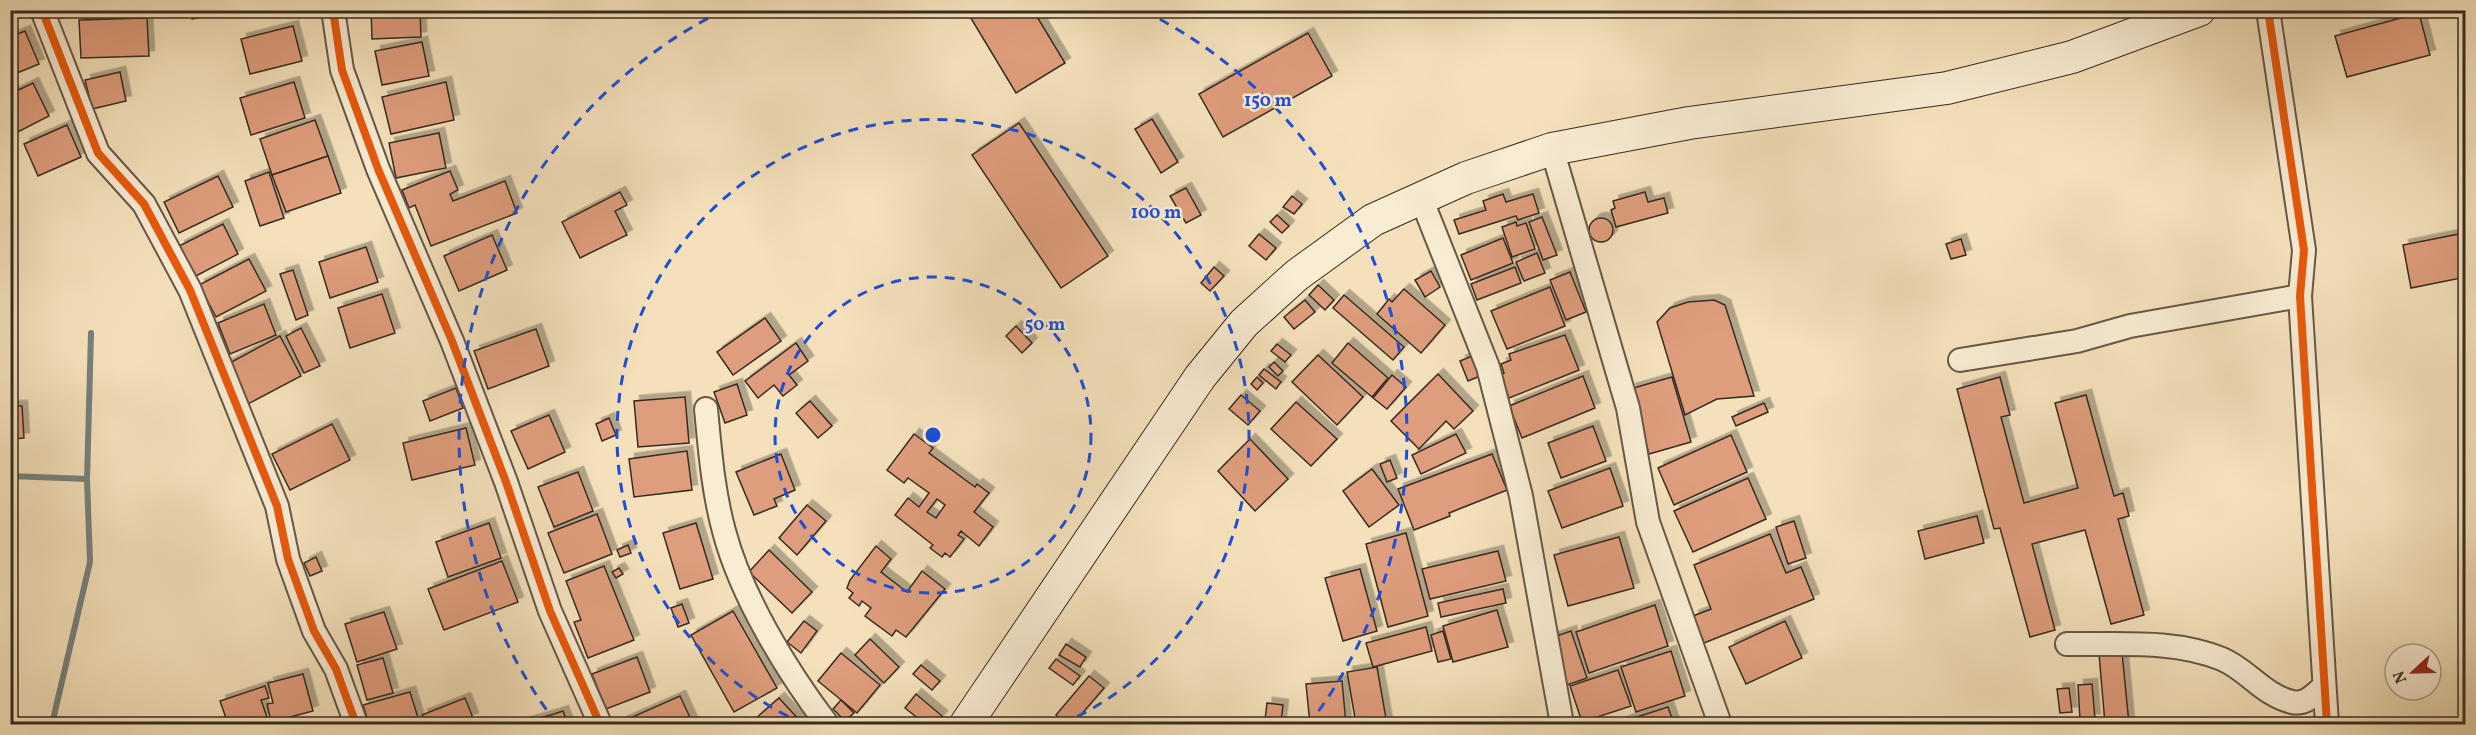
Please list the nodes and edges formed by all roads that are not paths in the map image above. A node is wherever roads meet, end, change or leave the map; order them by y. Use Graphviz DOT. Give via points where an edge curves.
graph roads {
  1 [pos="42,10"];
  2 [pos="333,10"];
  3 [pos="2199,10"];
  4 [pos="2268,10"];
  5 [pos="1552,149"];
  6 [pos="1421,198"];
  7 [pos="2300,296"];
  8 [pos="1960,360"];
  9 [pos="706,409"];
  10 [pos="2067,644"];
  11 [pos="2323,687"];
  12 [pos="356,724"];
  13 [pos="600,724"];
  14 [pos="827,724"];
  15 [pos="966,724"];
  16 [pos="1562,724"];
  17 [pos="1720,724"];
  18 [pos="2327,724"];
  1 -- 12 [label="street" via="98,153 144,204 190,290 277,506 288,559 314,631 336,669"];
  2 -- 13 [label="street" via="342,70 378,169 452,341 550,611"];
  3 -- 5 [label="main road" via="2072,57 1947,88 1689,123"];
  4 -- 7 [label="street" via="2304,250"];
  5 -- 6 [label="main road"];
  5 -- 17 [label="street" via="1628,408 1648,522"];
  6 -- 15 [label="main road" via="1373,220 1297,275 1244,323 1200,377"];
  6 -- 16 [label="street" via="1488,368 1521,496"];
  7 -- 8 [label="street"];
  7 -- 11 [label="street"];
  9 -- 14 [label="street" via="715,493 724,533 742,581 796,684"];
  10 -- 11 [label="street" via="2175,645 2224,660 2259,687 2295,703 2309,700"];
  11 -- 18 [label="street"];
}
